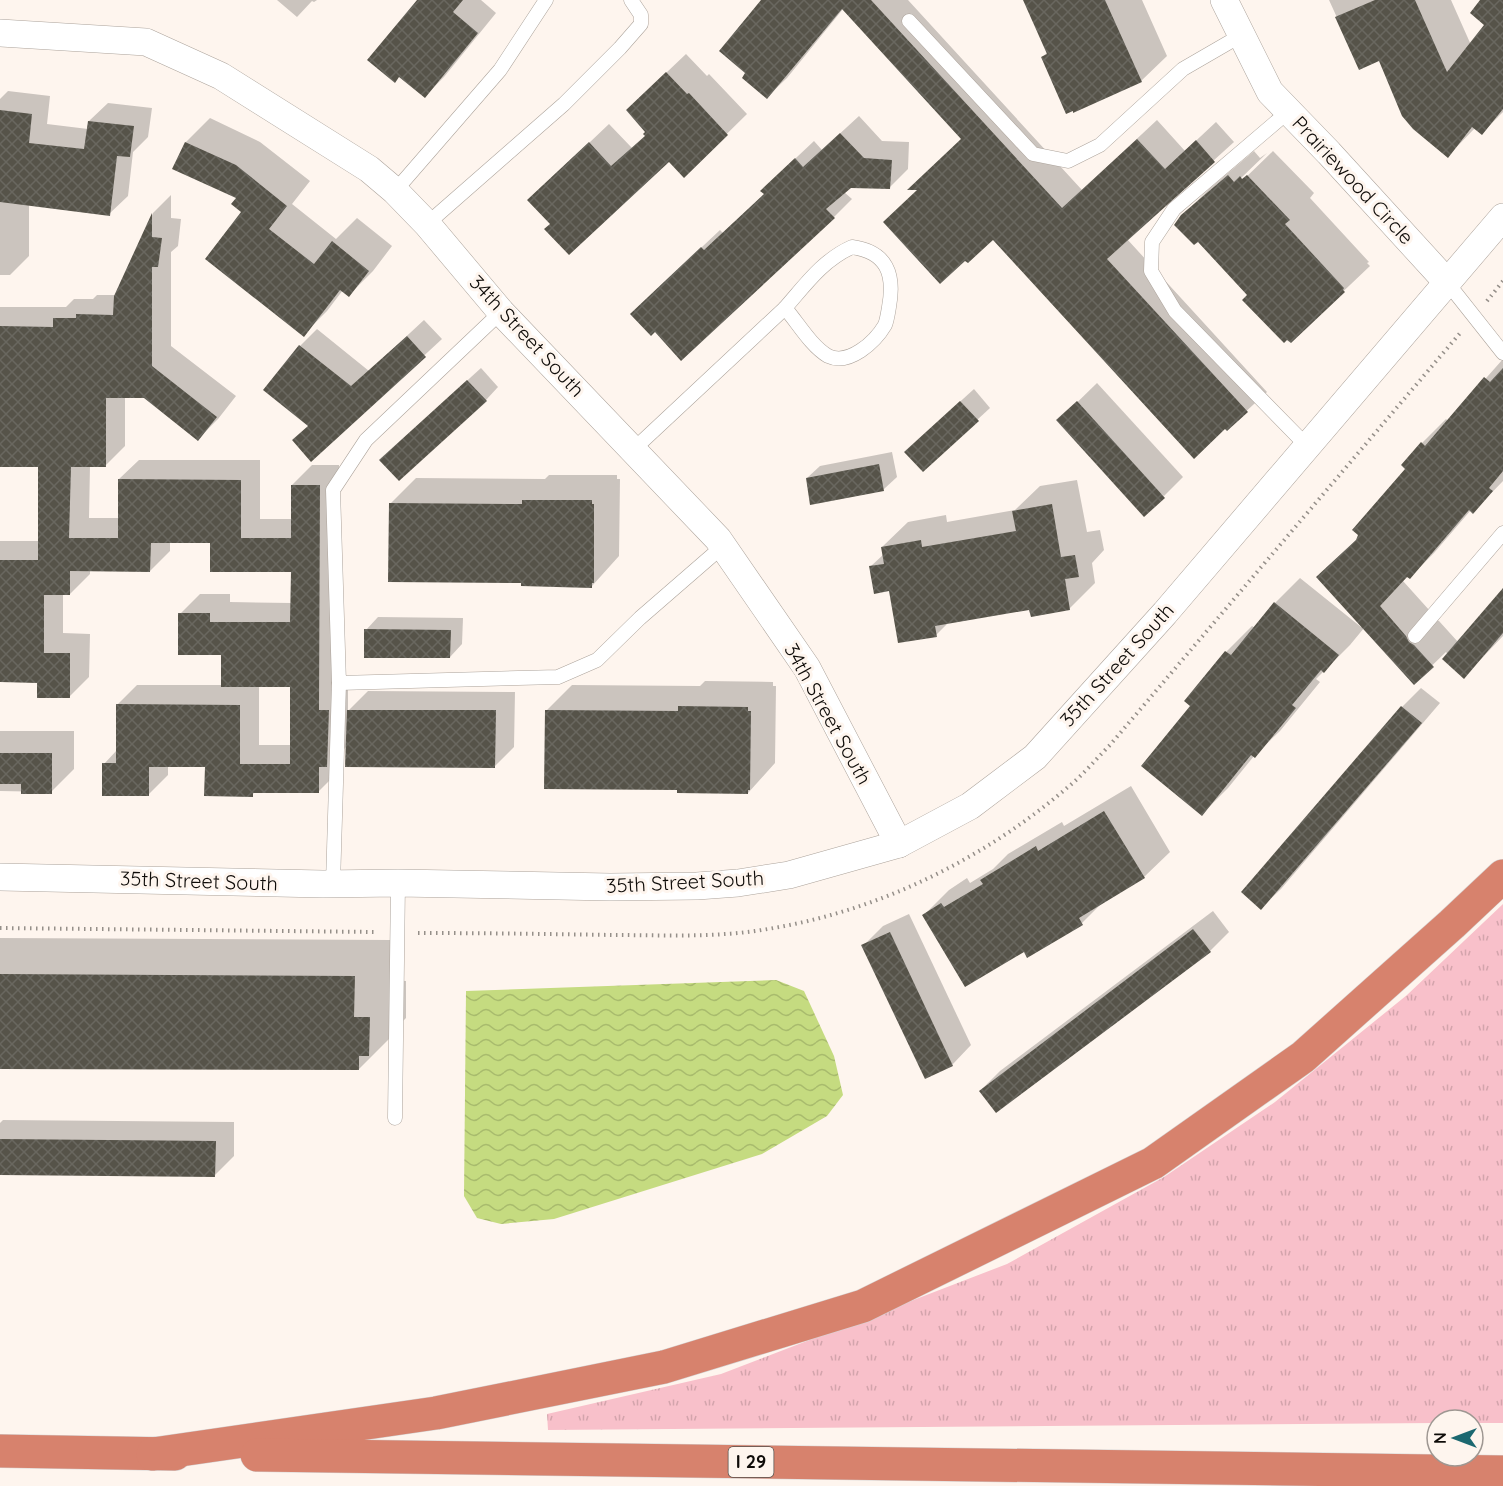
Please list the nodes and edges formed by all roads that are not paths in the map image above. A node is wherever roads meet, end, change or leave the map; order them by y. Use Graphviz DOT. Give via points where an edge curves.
graph roads {
  1 [pos="546,0"];
  2 [pos="631,0"];
  3 [pos="1224,0"];
  4 [pos="909,21"];
  5 [pos="0,33"];
  6 [pos="1240,36"];
  7 [pos="1289,111"];
  8 [pos="395,190"];
  9 [pos="1501,222"];
  10 [pos="427,224"];
  11 [pos="1446,282"];
  12 [pos="785,308"];
  13 [pos="501,312"];
  14 [pos="1503,353"];
  15 [pos="1307,446"];
  16 [pos="633,450"];
  17 [pos="1503,533"];
  18 [pos="723,546"];
  19 [pos="1415,636"];
  20 [pos="339,683"];
  21 [pos="899,844"];
  22 [pos="1503,876"];
  23 [pos="0,877"];
  24 [pos="398,883"];
  25 [pos="333,884"];
  26 [pos="395,1118"];
  27 [pos="0,1452"];
  28 [pos="153,1454"];
  29 [pos="1503,1472"];
  1 -- 8 [label="lane" via="500,70"];
  2 -- 10 [label="lane" via="641,15 640,24 620,48 564,104"];
  3 -- 6 [label="street, Prairiewood Circle"];
  4 -- 6 [label="lane" via="1034,154 1068,160 1100,145 1183,69"];
  5 -- 8 [label="street, 34th Street South" via="146,42 221,76 369,169"];
  6 -- 7 [label="street, Prairiewood Circle" via="1270,92"];
  7 -- 11 [label="street, Prairiewood Circle"];
  7 -- 15 [label="lane" via="1174,209 1152,242 1152,272 1175,310"];
  8 -- 10 [label="street, 34th Street South"];
  9 -- 11 [label="street"];
  10 -- 13 [label="street, 34th Street South"];
  11 -- 14 [label="lane"];
  11 -- 15 [label="street, 35th Street South"];
  12 -- 12 [label="lane" via="819,268 852,247 868,249 883,261 891,280 886,323 854,355 843,358 830,356 816,346"];
  12 -- 16 [label="lane"];
  13 -- 16 [label="street, 34th Street South"];
  13 -- 20 [label="lane" via="366,440 333,490"];
  15 -- 21 [label="street, 35th Street South" via="1035,758 970,807"];
  16 -- 18 [label="street, 34th Street South"];
  17 -- 19 [label="lane"];
  18 -- 20 [label="lane" via="597,660 558,677"];
  18 -- 21 [label="street, 34th Street South" via="807,668"];
  20 -- 25 [label="lane"];
  21 -- 24 [label="street, 35th Street South" via="789,875 738,883 610,887"];
  22 -- 28 [label="highway" via="1303,1057 1153,1162 863,1306 652,1369 436,1413"];
  23 -- 25 [label="street, 35th Street South"];
  24 -- 25 [label="street, 35th Street South"];
  24 -- 26 [label="lane"];
  27 -- 28 [label="highway, I 29"];
  28 -- 29 [label="highway, I 29"];
}
